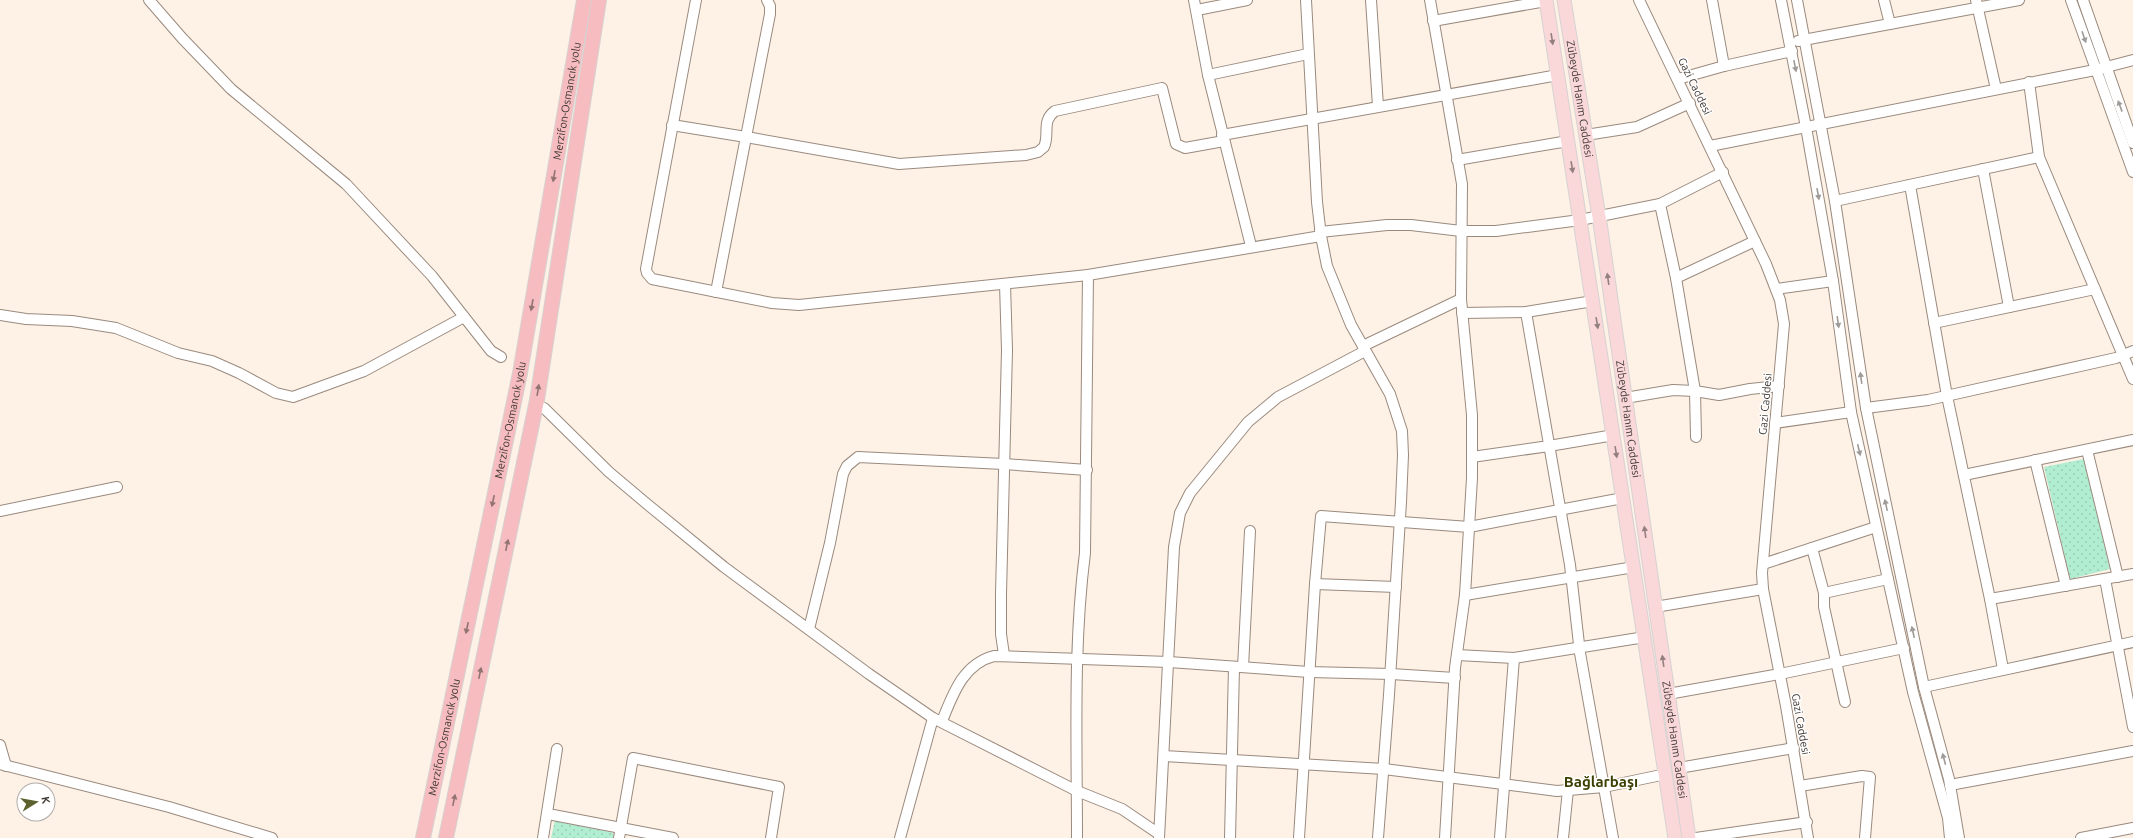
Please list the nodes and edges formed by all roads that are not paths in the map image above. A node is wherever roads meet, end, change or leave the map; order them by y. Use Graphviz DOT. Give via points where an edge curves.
graph roads {
  1 [pos="149,0"];
  2 [pos="584,0"];
  3 [pos="599,0"];
  4 [pos="696,0"];
  5 [pos="766,0"];
  6 [pos="1247,0"];
  7 [pos="1306,0"];
  8 [pos="1371,0"];
  9 [pos="1430,0"];
  10 [pos="1564,0"];
  11 [pos="1639,0"];
  12 [pos="1712,0"];
  13 [pos="1781,0"];
  14 [pos="1797,0"];
  15 [pos="1884,0"];
  16 [pos="2019,0"];
  17 [pos="2071,0"];
  18 [pos="2083,0"];
  19 [pos="1546,1"];
  20 [pos="1977,4"];
  21 [pos="1195,5"];
  22 [pos="1433,20"];
  23 [pos="1890,24"];
  24 [pos="1805,40"];
  25 [pos="1791,46"];
  26 [pos="1308,54"];
  27 [pos="2133,60"];
  28 [pos="1724,66"];
  29 [pos="2106,68"];
  30 [pos="2095,70"];
  31 [pos="1208,75"];
  32 [pos="1558,75"];
  33 [pos="1678,79"];
  34 [pos="2030,82"];
  35 [pos="1996,89"];
  36 [pos="1446,94"];
  37 [pos="1690,103"];
  38 [pos="1378,106"];
  39 [pos="1312,118"];
  40 [pos="1821,123"];
  41 [pos="672,125"];
  42 [pos="1806,127"];
  43 [pos="1586,135"];
  44 [pos="746,137"];
  45 [pos="1223,138"];
  46 [pos="1568,141"];
  47 [pos="2133,143"];
  48 [pos="1710,146"];
  49 [pos="2039,157"];
  50 [pos="1458,160"];
  51 [pos="1983,169"];
  52 [pos="1723,172"];
  53 [pos="2133,172"];
  54 [pos="1910,185"];
  55 [pos="1835,201"];
  56 [pos="1660,204"];
  57 [pos="1599,215"];
  58 [pos="1580,220"];
  59 [pos="1462,232"];
  60 [pos="1321,234"];
  61 [pos="1755,241"];
  62 [pos="1251,246"];
  63 [pos="1088,275"];
  64 [pos="1676,278"];
  65 [pos="1832,281"];
  66 [pos="1005,284"];
  67 [pos="1776,289"];
  68 [pos="2095,289"];
  69 [pos="716,292"];
  70 [pos="1461,299"];
  71 [pos="1593,301"];
  72 [pos="2010,307"];
  73 [pos="1526,312"];
  74 [pos="1462,313"];
  75 [pos="0,315"];
  76 [pos="464,317"];
  77 [pos="1934,322"];
  78 [pos="1364,349"];
  79 [pos="2133,350"];
  80 [pos="2123,355"];
  81 [pos="501,357"];
  82 [pos="2133,379"];
  83 [pos="1779,386"];
  84 [pos="1696,391"];
  85 [pos="1947,396"];
  86 [pos="1626,398"];
  87 [pos="544,408"];
  88 [pos="1866,408"];
  89 [pos="1851,412"];
  90 [pos="1776,423"];
  91 [pos="1614,435"];
  92 [pos="1696,437"];
  93 [pos="2133,440"];
  94 [pos="1549,446"];
  95 [pos="2087,450"];
  96 [pos="1472,457"];
  97 [pos="2035,460"];
  98 [pos="1004,464"];
  99 [pos="1087,470"];
  100 [pos="1964,475"];
  101 [pos="117,487"];
  102 [pos="1624,498"];
  103 [pos="0,511"];
  104 [pos="1560,511"];
  105 [pos="1400,522"];
  106 [pos="1876,526"];
  107 [pos="1469,527"];
  108 [pos="1250,531"];
  109 [pos="1812,548"];
  110 [pos="1763,564"];
  111 [pos="1634,567"];
  112 [pos="2133,574"];
  113 [pos="2118,577"];
  114 [pos="1570,579"];
  115 [pos="1888,579"];
  116 [pos="2105,579"];
  117 [pos="1315,584"];
  118 [pos="2066,586"];
  119 [pos="1396,587"];
  120 [pos="1763,589"];
  121 [pos="1824,593"];
  122 [pos="1465,595"];
  123 [pos="1990,599"];
  124 [pos="1656,607"];
  125 [pos="809,629"];
  126 [pos="1645,637"];
  127 [pos="2133,642"];
  128 [pos="2116,646"];
  129 [pos="1904,648"];
  130 [pos="1579,649"];
  131 [pos="1004,655"];
  132 [pos="1457,655"];
  133 [pos="1514,658"];
  134 [pos="1076,659"];
  135 [pos="1837,661"];
  136 [pos="1169,662"];
  137 [pos="1239,667"];
  138 [pos="2003,669"];
  139 [pos="1309,672"];
  140 [pos="1391,674"];
  141 [pos="1780,674"];
  142 [pos="1455,678"];
  143 [pos="1924,687"];
  144 [pos="1668,694"];
  145 [pos="1845,702"];
  146 [pos="938,720"];
  147 [pos="2133,727"];
  148 [pos="0,745"];
  149 [pos="1794,748"];
  150 [pos="557,749"];
  151 [pos="2133,751"];
  152 [pos="1164,756"];
  153 [pos="1233,760"];
  154 [pos="1303,764"];
  155 [pos="3,765"];
  156 [pos="1679,768"];
  157 [pos="1384,769"];
  158 [pos="1666,774"];
  159 [pos="1448,776"];
  160 [pos="1504,784"];
  161 [pos="1950,785"];
  162 [pos="1800,786"];
  163 [pos="1604,787"];
  164 [pos="1568,790"];
  165 [pos="1077,791"];
  166 [pos="548,814"];
  167 [pos="1807,822"];
  168 [pos="621,827"];
  169 [pos="2133,828"];
  170 [pos="1159,836"];
  171 [pos="272,838"];
  172 [pos="423,838"];
  173 [pos="446,838"];
  174 [pos="543,838"];
  175 [pos="619,838"];
  176 [pos="673,838"];
  177 [pos="771,838"];
  178 [pos="900,838"];
  179 [pos="1077,838"];
  180 [pos="1230,838"];
  181 [pos="1299,838"];
  182 [pos="1378,838"];
  183 [pos="1445,838"];
  184 [pos="1500,838"];
  185 [pos="1563,838"];
  186 [pos="1613,838"];
  187 [pos="1675,838"];
  188 [pos="1689,838"];
  189 [pos="1696,838"];
  190 [pos="1808,838"];
  191 [pos="1865,838"];
  192 [pos="1950,838"];
  193 [pos="1959,838"];
  194 [pos="2081,838"];
  1 -- 76 [label="street" via="226,85 346,184 419,261"];
  2 -- 172 [label="highway, Merzifon-Osmancık yolu, one-way" via="520,373"];
  173 -- 3 [label="highway, Merzifon-Osmancık yolu, one-way" via="537,400"];
  4 -- 41 [label="street"];
  5 -- 44 [label="street" via="770,6 770,14"];
  6 -- 21 [label="street"];
  7 -- 26 [label="street"];
  8 -- 38 [label="street"];
  9 -- 22 [label="street"];
  10 -- 43 [label="main road, Zübeyde Hanım Caddesi"];
  11 -- 33 [label="street, Gazi Caddesi"];
  12 -- 28 [label="street"];
  13 -- 25 [label="street"];
  14 -- 24 [label="street"];
  15 -- 23 [label="street"];
  16 -- 20 [label="street"];
  17 -- 30 [label="street, one-way"];
  18 -- 29 [label="street"];
  19 -- 22 [label="street"];
  19 -- 32 [label="main road, one-way"];
  20 -- 23 [label="street"];
  20 -- 35 [label="street"];
  21 -- 31 [label="street"];
  22 -- 36 [label="street"];
  23 -- 24 [label="street"];
  24 -- 25 [label="street"];
  24 -- 40 [label="street"];
  25 -- 28 [label="street"];
  25 -- 42 [label="street, one-way"];
  26 -- 31 [label="street"];
  26 -- 39 [label="street"];
  27 -- 29 [label="street"];
  28 -- 33 [label="street"];
  29 -- 30 [label="street"];
  47 -- 29 [label="street, one-way"];
  30 -- 34 [label="street"];
  30 -- 53 [label="street"];
  31 -- 45 [label="street"];
  32 -- 36 [label="street"];
  32 -- 46 [label="main road"];
  33 -- 37 [label="street, Gazi Caddesi"];
  34 -- 35 [label="street"];
  34 -- 49 [label="street"];
  35 -- 40 [label="street"];
  36 -- 38 [label="street"];
  36 -- 50 [label="street"];
  37 -- 43 [label="street" via="1637,127"];
  37 -- 48 [label="street, Gazi Caddesi"];
  38 -- 39 [label="street"];
  39 -- 45 [label="street"];
  39 -- 60 [label="street"];
  40 -- 42 [label="street"];
  40 -- 55 [label="street"];
  41 -- 44 [label="street"];
  41 -- 69 [label="street" via="646,273 652,279"];
  42 -- 48 [label="street"];
  42 -- 65 [label="street, one-way"];
  43 -- 57 [label="main road, Zübeyde Hanım Caddesi"];
  44 -- 45 [label="street" via="899,164 1026,156 1044,147 1046,124 1049,116 1055,111 1162,88 1176,144 1184,148"];
  44 -- 69 [label="street"];
  45 -- 62 [label="street"];
  46 -- 50 [label="street"];
  46 -- 58 [label="main road, one-way"];
  48 -- 52 [label="street, Gazi Caddesi"];
  49 -- 51 [label="street"];
  49 -- 68 [label="street"];
  50 -- 59 [label="street" via="1462,184"];
  51 -- 54 [label="street"];
  51 -- 72 [label="street"];
  52 -- 56 [label="street"];
  52 -- 61 [label="street, Gazi Caddesi"];
  54 -- 55 [label="street"];
  54 -- 77 [label="street"];
  88 -- 55 [label="street, one-way"];
  56 -- 57 [label="street"];
  56 -- 64 [label="street"];
  57 -- 58 [label="street"];
  86 -- 57 [label="main road, Zübeyde Hanım Caddesi, one-way"];
  58 -- 59 [label="street"];
  58 -- 71 [label="main road"];
  59 -- 60 [label="street" via="1411,225 1387,225"];
  59 -- 70 [label="street"];
  60 -- 62 [label="street"];
  60 -- 78 [label="street" via="1330,273 1351,325"];
  61 -- 64 [label="street"];
  61 -- 67 [label="street, Gazi Caddesi"];
  62 -- 63 [label="street"];
  63 -- 66 [label="street"];
  63 -- 99 [label="street"];
  64 -- 84 [label="street"];
  65 -- 67 [label="street"];
  65 -- 89 [label="street, one-way"];
  66 -- 69 [label="street" via="799,305 772,303"];
  66 -- 98 [label="street" via="1007,350"];
  67 -- 83 [label="street, Gazi Caddesi" via="1784,324"];
  68 -- 72 [label="street"];
  68 -- 80 [label="street"];
  70 -- 74 [label="street"];
  70 -- 78 [label="street"];
  71 -- 73 [label="street"];
  71 -- 91 [label="main road, one-way"];
  72 -- 77 [label="street"];
  73 -- 74 [label="street"];
  73 -- 94 [label="street"];
  74 -- 96 [label="street" via="1472,415"];
  75 -- 76 [label="street" via="72,321 116,328 178,352 212,361 239,372 276,393 293,398 364,371"];
  76 -- 81 [label="street" via="491,351"];
  77 -- 85 [label="street"];
  78 -- 105 [label="street" via="1390,394 1402,431"];
  78 -- 136 [label="street" via="1267,404 1248,422 1190,493 1180,513 1175,536"];
  79 -- 80 [label="street"];
  80 -- 82 [label="street"];
  80 -- 85 [label="street"];
  83 -- 84 [label="street" via="1719,395"];
  83 -- 90 [label="street, Gazi Caddesi"];
  84 -- 86 [label="street" via="1673,390"];
  84 -- 92 [label="street"];
  85 -- 88 [label="street"];
  85 -- 100 [label="street"];
  124 -- 86 [label="main road, Zübeyde Hanım Caddesi, one-way"];
  87 -- 125 [label="street" via="609,472 647,504 724,567"];
  143 -- 88 [label="street, one-way"];
  89 -- 90 [label="street"];
  89 -- 106 [label="street, one-way"];
  90 -- 110 [label="street, Gazi Caddesi"];
  91 -- 94 [label="street"];
  91 -- 102 [label="main road, one-way"];
  93 -- 95 [label="street"];
  94 -- 96 [label="street"];
  94 -- 104 [label="street"];
  95 -- 97 [label="street"];
  95 -- 113 [label="street"];
  96 -- 107 [label="street"];
  97 -- 100 [label="street"];
  97 -- 118 [label="street"];
  98 -- 99 [label="street"];
  98 -- 125 [label="street" via="858,457 852,461 843,474 830,543"];
  98 -- 131 [label="street" via="1001,594"];
  99 -- 134 [label="street" via="1086,553 1080,594"];
  100 -- 123 [label="street"];
  101 -- 103 [label="street"];
  102 -- 104 [label="street"];
  102 -- 111 [label="main road"];
  104 -- 107 [label="street"];
  104 -- 114 [label="street"];
  105 -- 107 [label="street"];
  105 -- 117 [label="street" via="1321,516"];
  105 -- 119 [label="street"];
  106 -- 109 [label="street"];
  106 -- 115 [label="street"];
  107 -- 122 [label="street"];
  108 -- 137 [label="street"];
  109 -- 110 [label="street"];
  109 -- 121 [label="street"];
  110 -- 120 [label="street, Gazi Caddesi"];
  111 -- 114 [label="street"];
  111 -- 126 [label="main road"];
  112 -- 113 [label="street"];
  113 -- 116 [label="street"];
  114 -- 122 [label="street"];
  114 -- 130 [label="street"];
  115 -- 121 [label="street"];
  115 -- 129 [label="street"];
  116 -- 118 [label="street"];
  116 -- 128 [label="street"];
  117 -- 119 [label="street"];
  117 -- 139 [label="street"];
  118 -- 123 [label="street"];
  119 -- 140 [label="street"];
  120 -- 124 [label="street"];
  120 -- 141 [label="street, Gazi Caddesi"];
  121 -- 135 [label="street" via="1824,607"];
  122 -- 132 [label="street"];
  123 -- 138 [label="street"];
  144 -- 124 [label="main road, Zübeyde Hanım Caddesi, one-way"];
  125 -- 146 [label="street" via="869,674"];
  126 -- 130 [label="street"];
  126 -- 158 [label="main road"];
  127 -- 128 [label="street"];
  128 -- 138 [label="street"];
  128 -- 147 [label="street"];
  129 -- 135 [label="street"];
  129 -- 192 [label="street" via="1913,692 1948,818"];
  130 -- 133 [label="street"];
  130 -- 163 [label="street"];
  131 -- 134 [label="street"];
  131 -- 146 [label="street" via="985,658 971,667"];
  132 -- 133 [label="street"];
  132 -- 142 [label="street"];
  133 -- 160 [label="street"];
  134 -- 136 [label="street"];
  134 -- 165 [label="street"];
  135 -- 141 [label="street"];
  135 -- 145 [label="street"];
  136 -- 137 [label="street"];
  136 -- 152 [label="street"];
  137 -- 139 [label="street"];
  137 -- 153 [label="street"];
  138 -- 143 [label="street"];
  139 -- 140 [label="street"];
  139 -- 154 [label="street"];
  140 -- 142 [label="street"];
  140 -- 157 [label="street"];
  141 -- 144 [label="street"];
  141 -- 149 [label="street, Gazi Caddesi"];
  142 -- 159 [label="street"];
  161 -- 143 [label="street, one-way"];
  144 -- 156 [label="main road, Zübeyde Hanım Caddesi"];
  146 -- 165 [label="street"];
  146 -- 178 [label="street"];
  148 -- 155 [label="street"];
  149 -- 156 [label="street"];
  149 -- 162 [label="street, Gazi Caddesi"];
  150 -- 166 [label="street"];
  151 -- 161 [label="street"];
  152 -- 153 [label="street"];
  152 -- 170 [label="street"];
  153 -- 154 [label="street"];
  153 -- 180 [label="street"];
  154 -- 157 [label="street"];
  154 -- 181 [label="street"];
  155 -- 171 [label="street" via="169,807"];
  156 -- 188 [label="main road, Zübeyde Hanım Caddesi"];
  157 -- 159 [label="street"];
  157 -- 182 [label="street"];
  158 -- 163 [label="street"];
  158 -- 187 [label="main road"];
  159 -- 160 [label="street"];
  159 -- 183 [label="street"];
  160 -- 164 [label="street" via="1557,791"];
  160 -- 184 [label="street"];
  161 -- 193 [label="street"];
  162 -- 167 [label="street, Gazi Caddesi"];
  162 -- 191 [label="street" via="1862,776 1870,777"];
  163 -- 164 [label="street"];
  163 -- 186 [label="street"];
  164 -- 185 [label="street"];
  165 -- 170 [label="street" via="1122,809"];
  165 -- 179 [label="street"];
  166 -- 168 [label="street"];
  166 -- 174 [label="street"];
  167 -- 189 [label="street"];
  167 -- 190 [label="street, Gazi Caddesi"];
  168 -- 175 [label="street"];
  168 -- 176 [label="street"];
  168 -- 177 [label="street" via="634,758 779,787"];
  169 -- 194 [label="street"];
}
